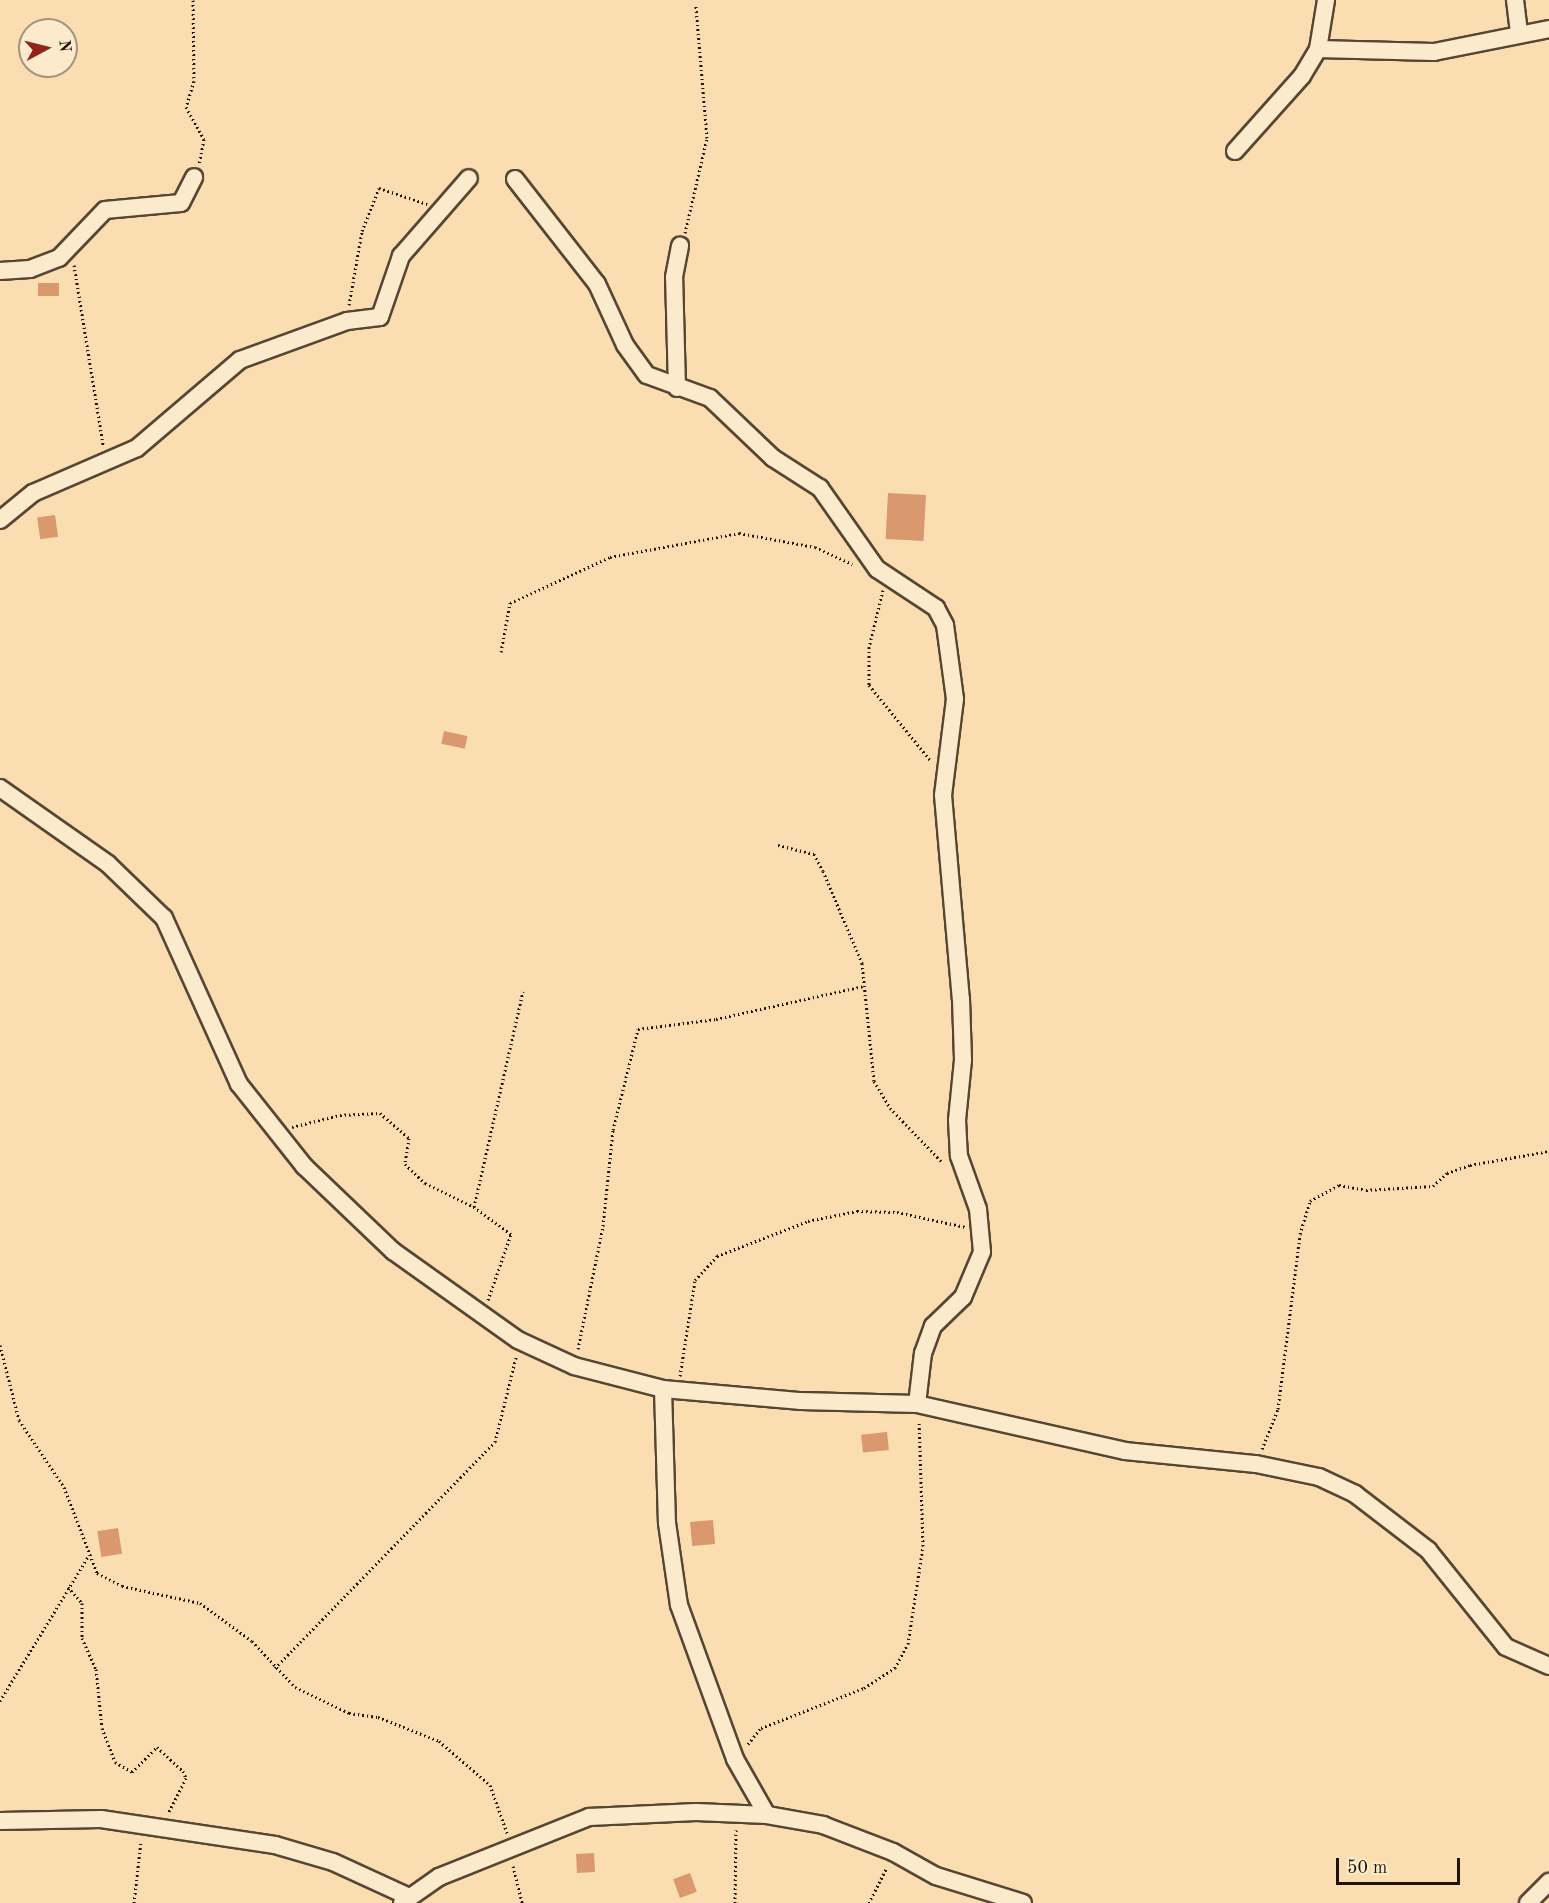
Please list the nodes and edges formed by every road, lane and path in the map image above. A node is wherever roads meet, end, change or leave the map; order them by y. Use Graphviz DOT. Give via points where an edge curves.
graph roads {
  1 [pos="193,0"];
  2 [pos="1326,0"];
  3 [pos="1515,0"];
  4 [pos="696,6"];
  5 [pos="1549,29"];
  6 [pos="1519,33"];
  7 [pos="1318,49"];
  8 [pos="1235,151"];
  9 [pos="194,177"];
  10 [pos="468,178"];
  11 [pos="515,179"];
  12 [pos="437,209"];
  13 [pos="72,242"];
  14 [pos="681,246"];
  15 [pos="0,271"];
  16 [pos="347,321"];
  17 [pos="677,388"];
  18 [pos="107,464"];
  19 [pos="0,520"];
  20 [pos="882,573"];
  21 [pos="501,652"];
  22 [pos="946,778"];
  23 [pos="0,788"];
  24 [pos="778,845"];
  25 [pos="864,986"];
  26 [pos="523,991"];
  27 [pos="279,1138"];
  28 [pos="1549,1151"];
  29 [pos="967,1184"];
  30 [pos="474,1208"];
  31 [pos="981,1230"];
  32 [pos="482,1316"];
  33 [pos="518,1340"];
  34 [pos="0,1345"];
  35 [pos="574,1366"];
  36 [pos="670,1390"];
  37 [pos="917,1404"];
  38 [pos="1256,1464"];
  39 [pos="88,1557"];
  40 [pos="68,1587"];
  41 [pos="1549,1666"];
  42 [pos="275,1668"];
  43 [pos="0,1701"];
  44 [pos="735,1759"];
  45 [pos="737,1812"];
  46 [pos="767,1815"];
  47 [pos="0,1821"];
  48 [pos="143,1825"];
  49 [pos="160,1827"];
  50 [pos="510,1846"];
  51 [pos="893,1852"];
  52 [pos="1549,1882"];
  53 [pos="405,1900"];
  54 [pos="134,1903"];
  55 [pos="522,1903"];
  56 [pos="735,1903"];
  57 [pos="869,1903"];
  58 [pos="1023,1903"];
  59 [pos="1528,1903"];
  1 -- 9 [label="path" via="194,81 186,108 204,145"];
  2 -- 7 [label="street"];
  3 -- 6 [label="street"];
  4 -- 14 [label="path" via="706,144"];
  5 -- 6 [label="street"];
  6 -- 7 [label="street" via="1434,52"];
  7 -- 8 [label="street" via="1302,76"];
  9 -- 13 [label="street" via="182,203 105,210"];
  10 -- 12 [label="street"];
  11 -- 17 [label="street" via="597,284 636,364"];
  12 -- 16 [label="street" via="401,256 384,313"];
  12 -- 16 [label="path" via="394,189 379,188 362,231"];
  13 -- 15 [label="street" via="44,266"];
  13 -- 18 [label="path"];
  14 -- 17 [label="street" via="674,277"];
  16 -- 18 [label="street" via="240,360 137,448"];
  17 -- 20 [label="street" via="710,398 773,458 828,495"];
  18 -- 19 [label="street" via="33,493"];
  20 -- 21 [label="path" via="815,547 739,533 610,557 510,603"];
  20 -- 22 [label="path" via="869,647 869,685"];
  20 -- 22 [label="street" via="936,608 945,625 956,699"];
  22 -- 29 [label="street" via="949,905 963,1060 957,1119"];
  23 -- 27 [label="street" via="108,864 164,918 219,1049"];
  24 -- 25 [label="path" via="814,854 855,944"];
  25 -- 29 [label="path" via="870,1062 879,1093 919,1142"];
  25 -- 35 [label="path" via="716,1019 638,1029 613,1130 594,1283"];
  26 -- 30 [label="path"];
  27 -- 30 [label="path" via="301,1123 380,1113 409,1138 402,1156 405,1164 425,1183"];
  27 -- 32 [label="street" via="340,1205"];
  28 -- 38 [label="path" via="1470,1166 1447,1173 1433,1186 1365,1190 1340,1185 1310,1201 1300,1234 1278,1409"];
  29 -- 31 [label="street"];
  30 -- 32 [label="path" via="511,1234 504,1265"];
  31 -- 36 [label="path" via="897,1212 857,1212 808,1221 717,1256 695,1280"];
  31 -- 37 [label="street" via="976,1275 933,1326 923,1353"];
  32 -- 33 [label="street"];
  33 -- 35 [label="street"];
  33 -- 42 [label="path" via="495,1442"];
  34 -- 39 [label="path" via="19,1420 64,1487"];
  35 -- 36 [label="street"];
  36 -- 37 [label="street"];
  36 -- 44 [label="street" via="671,1570"];
  37 -- 38 [label="street" via="1125,1451"];
  37 -- 44 [label="path" via="924,1473 923,1546 908,1644 894,1668 864,1688 762,1728"];
  38 -- 41 [label="street" via="1319,1477 1354,1494 1428,1550 1506,1647"];
  39 -- 40 [label="path"];
  39 -- 42 [label="path" via="97,1573 122,1586 200,1603 252,1641"];
  40 -- 43 [label="path" via="36,1649"];
  40 -- 49 [label="path" via="82,1603 82,1638 96,1669 102,1728 115,1762 132,1772 157,1747 186,1778"];
  42 -- 50 [label="path" via="314,1698 439,1741 467,1762 490,1785"];
  44 -- 46 [label="street"];
  45 -- 46 [label="street"];
  45 -- 50 [label="street" via="589,1816"];
  45 -- 56 [label="path"];
  46 -- 51 [label="street" via="823,1825"];
  47 -- 48 [label="street" via="101,1820"];
  48 -- 49 [label="street"];
  48 -- 54 [label="path"];
  49 -- 53 [label="street" via="275,1845 333,1862"];
  50 -- 53 [label="street"];
  50 -- 55 [label="path"];
  51 -- 57 [label="path"];
  51 -- 58 [label="street" via="936,1875"];
  52 -- 59 [label="street"];
}
